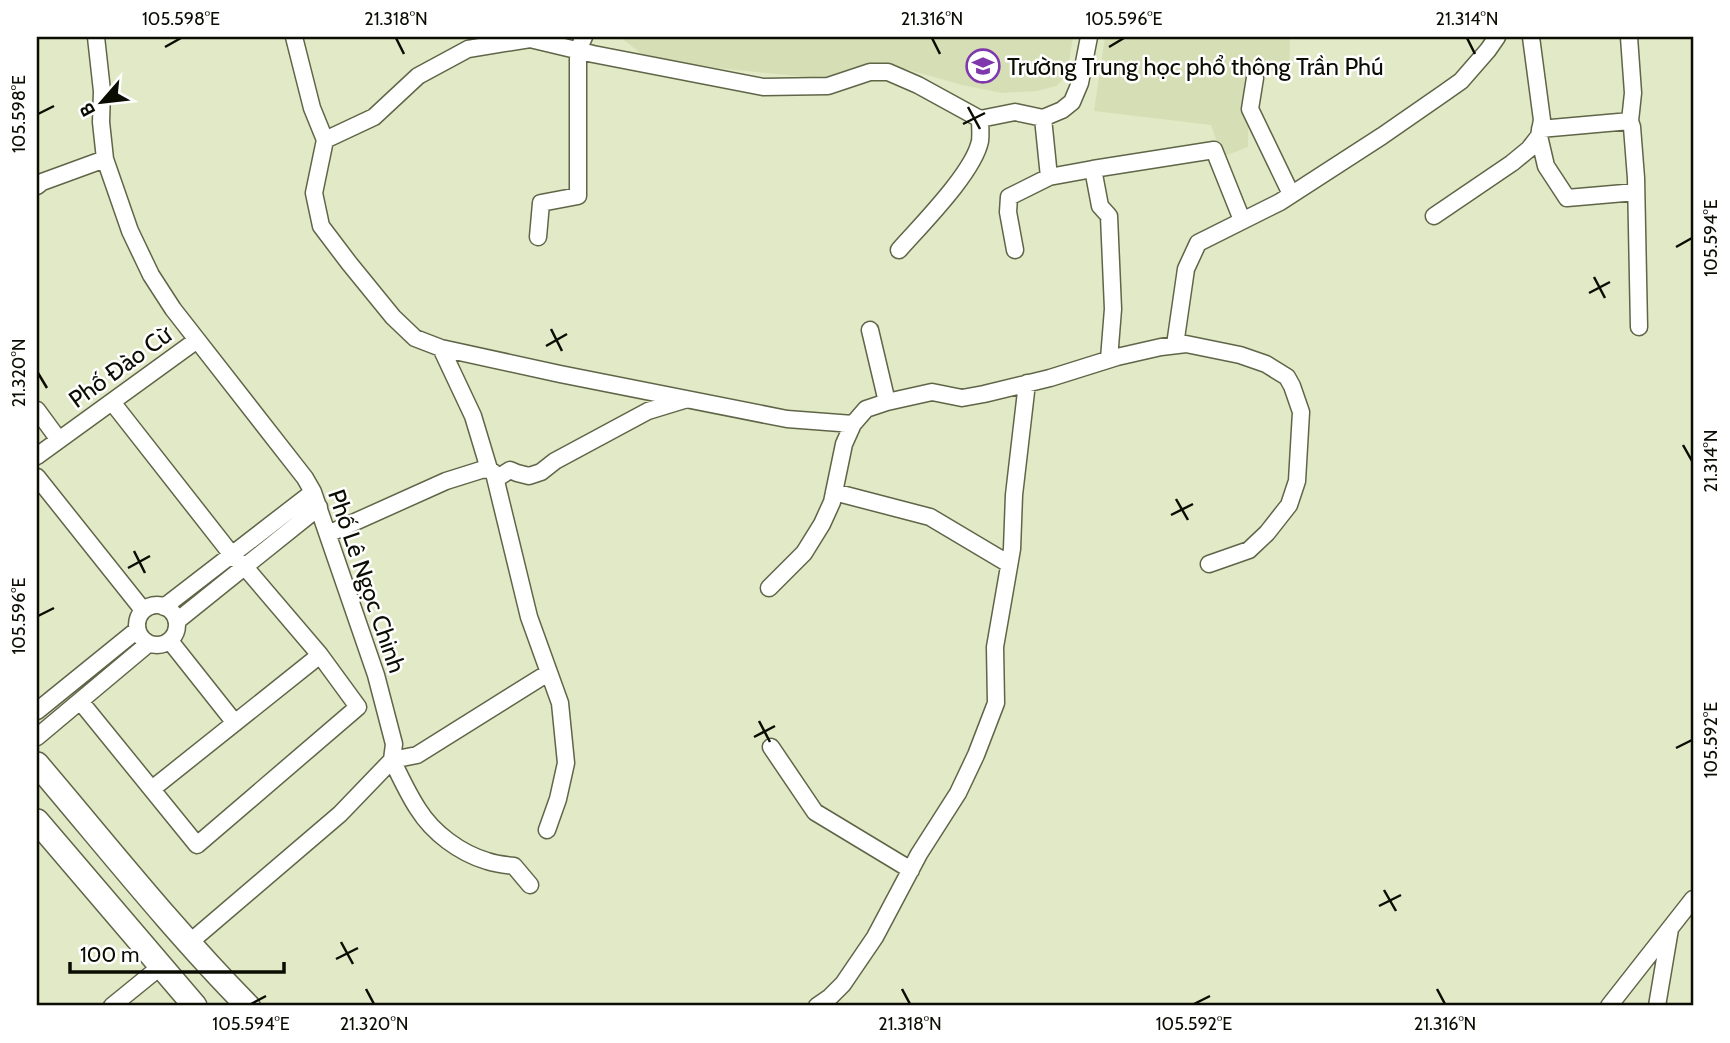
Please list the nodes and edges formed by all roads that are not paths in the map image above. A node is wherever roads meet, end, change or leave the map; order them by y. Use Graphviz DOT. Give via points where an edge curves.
graph roads {
  1 [pos="96,37"];
  2 [pos="294,37"];
  3 [pos="1089,37"];
  4 [pos="1497,37"];
  5 [pos="1531,37"];
  6 [pos="1629,37"];
  7 [pos="581,44"];
  8 [pos="1255,78"];
  9 [pos="1043,118"];
  10 [pos="980,119"];
  11 [pos="1630,121"];
  12 [pos="1539,133"];
  13 [pos="325,140"];
  14 [pos="106,159"];
  15 [pos="1093,169"];
  16 [pos="1049,177"];
  17 [pos="37,186"];
  18 [pos="1636,192"];
  19 [pos="1291,194"];
  20 [pos="1434,216"];
  21 [pos="1242,220"];
  22 [pos="538,237"];
  23 [pos="899,250"];
  24 [pos="1015,250"];
  25 [pos="1639,327"];
  26 [pos="870,330"];
  27 [pos="197,340"];
  28 [pos="1175,345"];
  29 [pos="441,348"];
  30 [pos="1109,359"];
  31 [pos="1027,383"];
  32 [pos="687,399"];
  33 [pos="111,402"];
  34 [pos="887,402"];
  35 [pos="37,410"];
  36 [pos="853,424"];
  37 [pos="59,440"];
  38 [pos="37,456"];
  39 [pos="492,474"];
  40 [pos="37,477"];
  41 [pos="834,492"];
  42 [pos="316,500"];
  43 [pos="328,534"];
  44 [pos="232,555"];
  45 [pos="1009,564"];
  46 [pos="1209,564"];
  47 [pos="245,567"];
  48 [pos="769,588"];
  49 [pos="164,607"];
  50 [pos="143,610"];
  51 [pos="177,621"];
  52 [pos="137,630"];
  53 [pos="170,641"];
  54 [pos="148,644"];
  55 [pos="320,655"];
  56 [pos="548,673"];
  57 [pos="80,701"];
  58 [pos="37,710"];
  59 [pos="235,723"];
  60 [pos="37,737"];
  61 [pos="771,747"];
  62 [pos="392,760"];
  63 [pos="37,764"];
  64 [pos="152,789"];
  65 [pos="37,821"];
  66 [pos="547,830"];
  67 [pos="911,870"];
  68 [pos="530,885"];
  69 [pos="1693,899"];
  70 [pos="1670,927"];
  71 [pos="189,943"];
  72 [pos="160,967"];
  73 [pos="112,1006"];
  74 [pos="195,1006"];
  75 [pos="248,1006"];
  76 [pos="817,1006"];
  77 [pos="1609,1006"];
  78 [pos="1657,1006"];
  1 -- 14 [label="street, Phố Lê Ngọc Chinh"];
  2 -- 13 [label="street"];
  3 -- 9 [label="street" via="1073,102"];
  4 -- 19 [label="street" via="1461,81"];
  5 -- 12 [label="street" via="1542,120"];
  6 -- 11 [label="street"];
  7 -- 10 [label="street" via="763,87 828,86 870,72 888,72"];
  7 -- 13 [label="street" via="530,39 468,49 418,76 374,117"];
  7 -- 22 [label="street" via="578,196 541,204"];
  8 -- 19 [label="street" via="1250,109"];
  9 -- 10 [label="street" via="1015,112"];
  9 -- 16 [label="street"];
  10 -- 23 [label="street" via="980,141 965,171"];
  11 -- 12 [label="street"];
  11 -- 18 [label="street"];
  12 -- 18 [label="street" via="1546,166 1567,198"];
  12 -- 20 [label="street" via="1512,163"];
  13 -- 29 [label="street" via="314,193 321,226 393,317 415,338"];
  14 -- 17 [label="street"];
  14 -- 27 [label="street, Phố Lê Ngọc Chinh" via="130,231 151,275"];
  15 -- 16 [label="street"];
  15 -- 21 [label="street" via="1214,150"];
  15 -- 30 [label="street" via="1101,206 1109,216 1114,309"];
  16 -- 24 [label="street" via="1009,197"];
  18 -- 25 [label="street"];
  19 -- 21 [label="street"];
  21 -- 28 [label="street" via="1198,243 1186,268"];
  26 -- 34 [label="street"];
  27 -- 33 [label="street, Phố Đào Cừ"];
  27 -- 42 [label="street, Phố Lê Ngọc Chinh" via="305,478"];
  28 -- 30 [label="street"];
  28 -- 46 [label="street" via="1206,346 1266,364 1287,377 1301,412 1297,481 1289,505 1249,550"];
  29 -- 32 [label="street"];
  29 -- 39 [label="street" via="473,416"];
  30 -- 31 [label="street"];
  31 -- 34 [label="street" via="962,398 932,392"];
  31 -- 45 [label="street"];
  32 -- 36 [label="street" via="787,418"];
  32 -- 39 [label="street" via="648,411 541,472 529,476 510,470"];
  33 -- 37 [label="street, Phố Đào Cừ"];
  33 -- 44 [label="street"];
  34 -- 36 [label="street" via="866,409"];
  35 -- 37 [label="street"];
  36 -- 41 [label="street"];
  37 -- 38 [label="street, Phố Đào Cừ"];
  39 -- 43 [label="street" via="481,470 446,481"];
  39 -- 56 [label="street"];
  40 -- 50 [label="street"];
  41 -- 45 [label="street" via="930,517"];
  41 -- 48 [label="street" via="804,553"];
  42 -- 43 [label="street, Phố Lê Ngọc Chinh"];
  42 -- 44 [label="street"];
  42 -- 47 [label="street"];
  43 -- 62 [label="street, Phố Lê Ngọc Chinh" via="376,675 394,744"];
  44 -- 47 [label="street"];
  44 -- 49 [label="street"];
  45 -- 67 [label="street" via="995,647 996,703 958,793"];
  47 -- 51 [label="street"];
  47 -- 55 [label="street"];
  49 -- 50 [label="street"];
  49 -- 51 [label="street"];
  50 -- 52 [label="street"];
  51 -- 53 [label="street"];
  52 -- 54 [label="street"];
  52 -- 58 [label="street"];
  53 -- 54 [label="street"];
  53 -- 59 [label="street"];
  54 -- 57 [label="street"];
  55 -- 59 [label="street"];
  55 -- 64 [label="street" via="358,707 197,845"];
  56 -- 62 [label="street" via="417,755"];
  56 -- 66 [label="street" via="560,703 566,763"];
  57 -- 60 [label="street"];
  57 -- 64 [label="street"];
  59 -- 64 [label="street"];
  61 -- 67 [label="street" via="816,812"];
  62 -- 68 [label="street" via="417,809 443,836 472,856 514,866"];
  62 -- 71 [label="street" via="340,814"];
  63 -- 71 [label="main road"];
  65 -- 72 [label="main road"];
  67 -- 76 [label="street" via="843,985"];
  69 -- 70 [label="street"];
  70 -- 77 [label="street"];
  70 -- 78 [label="street"];
  71 -- 75 [label="main road"];
  72 -- 73 [label="street"];
  72 -- 74 [label="main road"];
}
